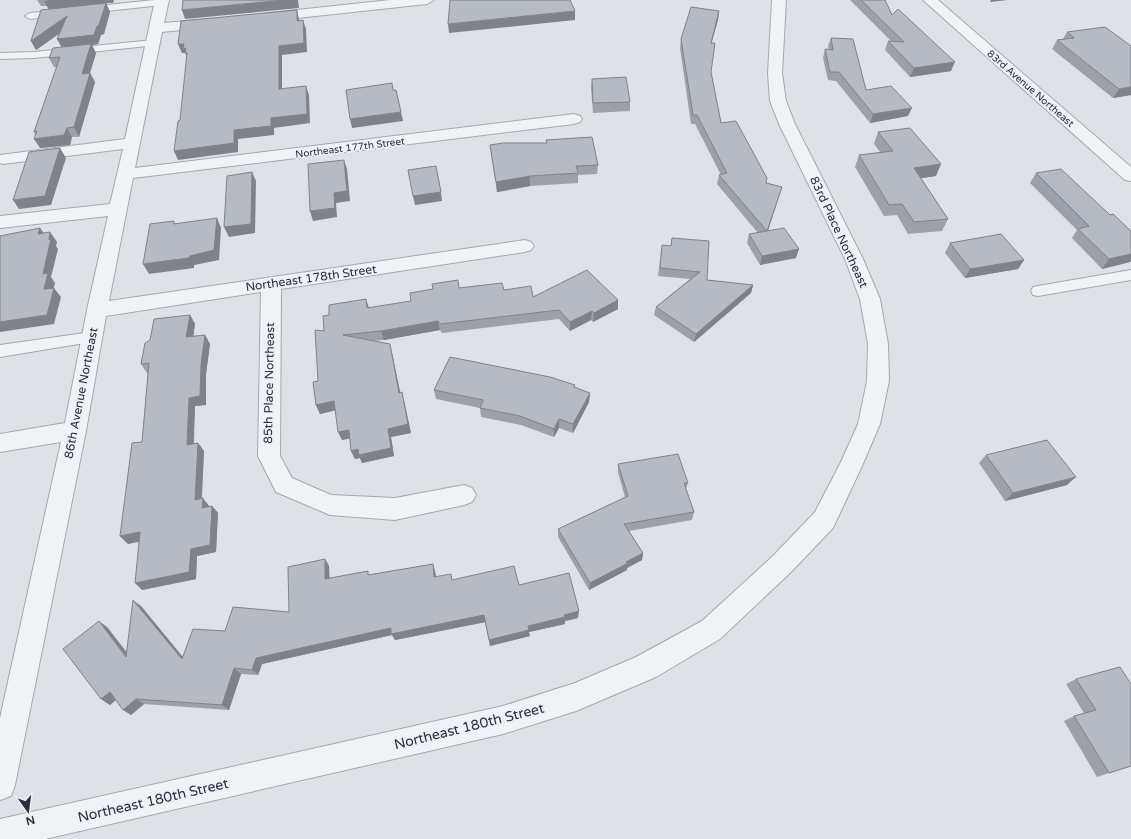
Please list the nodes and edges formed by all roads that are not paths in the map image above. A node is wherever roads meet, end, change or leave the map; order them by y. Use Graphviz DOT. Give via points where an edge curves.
graph roads {
  1 [pos="427,0"];
  2 [pos="779,0"];
  3 [pos="930,0"];
  4 [pos="162,1"];
  5 [pos="30,16"];
  6 [pos="257,18"];
  7 [pos="226,21"];
  8 [pos="154,36"];
  9 [pos="0,56"];
  10 [pos="574,120"];
  11 [pos="132,143"];
  12 [pos="3,159"];
  13 [pos="126,174"];
  14 [pos="1131,176"];
  15 [pos="119,209"];
  16 [pos="0,222"];
  17 [pos="525,246"];
  18 [pos="1131,275"];
  19 [pos="270,284"];
  20 [pos="1038,292"];
  21 [pos="97,310"];
  22 [pos="92,337"];
  23 [pos="0,352"];
  24 [pos="75,431"];
  25 [pos="0,443"];
  26 [pos="851,466"];
  27 [pos="464,495"];
  28 [pos="0,785"];
  29 [pos="0,834"];
  1 -- 6 [label="street"];
  2 -- 26 [label="street, 83rd Place Northeast" via="775,73 778,101 854,259 870,299 878,344 878,381 869,424"];
  3 -- 14 [label="street, 83rd Avenue Northeast"];
  4 -- 5 [label="lane"];
  4 -- 8 [label="street, 86th Avenue Northeast"];
  7 -- 8 [label="street"];
  8 -- 9 [label="lane" via="34,55"];
  8 -- 11 [label="street, 86th Avenue Northeast"];
  10 -- 13 [label="street, Northeast 177th Street"];
  11 -- 12 [label="street"];
  11 -- 13 [label="street, 86th Avenue Northeast"];
  13 -- 15 [label="street, 86th Avenue Northeast"];
  15 -- 16 [label="street"];
  15 -- 21 [label="street, 86th Avenue Northeast"];
  17 -- 19 [label="street, Northeast 178th Street"];
  18 -- 20 [label="lane"];
  19 -- 21 [label="street, Northeast 178th Street"];
  19 -- 27 [label="street, 85th Place Northeast" via="269,456 284,485 330,505 395,509"];
  21 -- 22 [label="street, 86th Avenue Northeast"];
  22 -- 23 [label="lane"];
  22 -- 24 [label="street, 86th Avenue Northeast"];
  24 -- 25 [label="street"];
  24 -- 28 [label="street, 86th Avenue Northeast"];
  26 -- 29 [label="street, Northeast 180th Street" via="824,520 782,564 711,630 646,667 576,697 502,720"];
}
